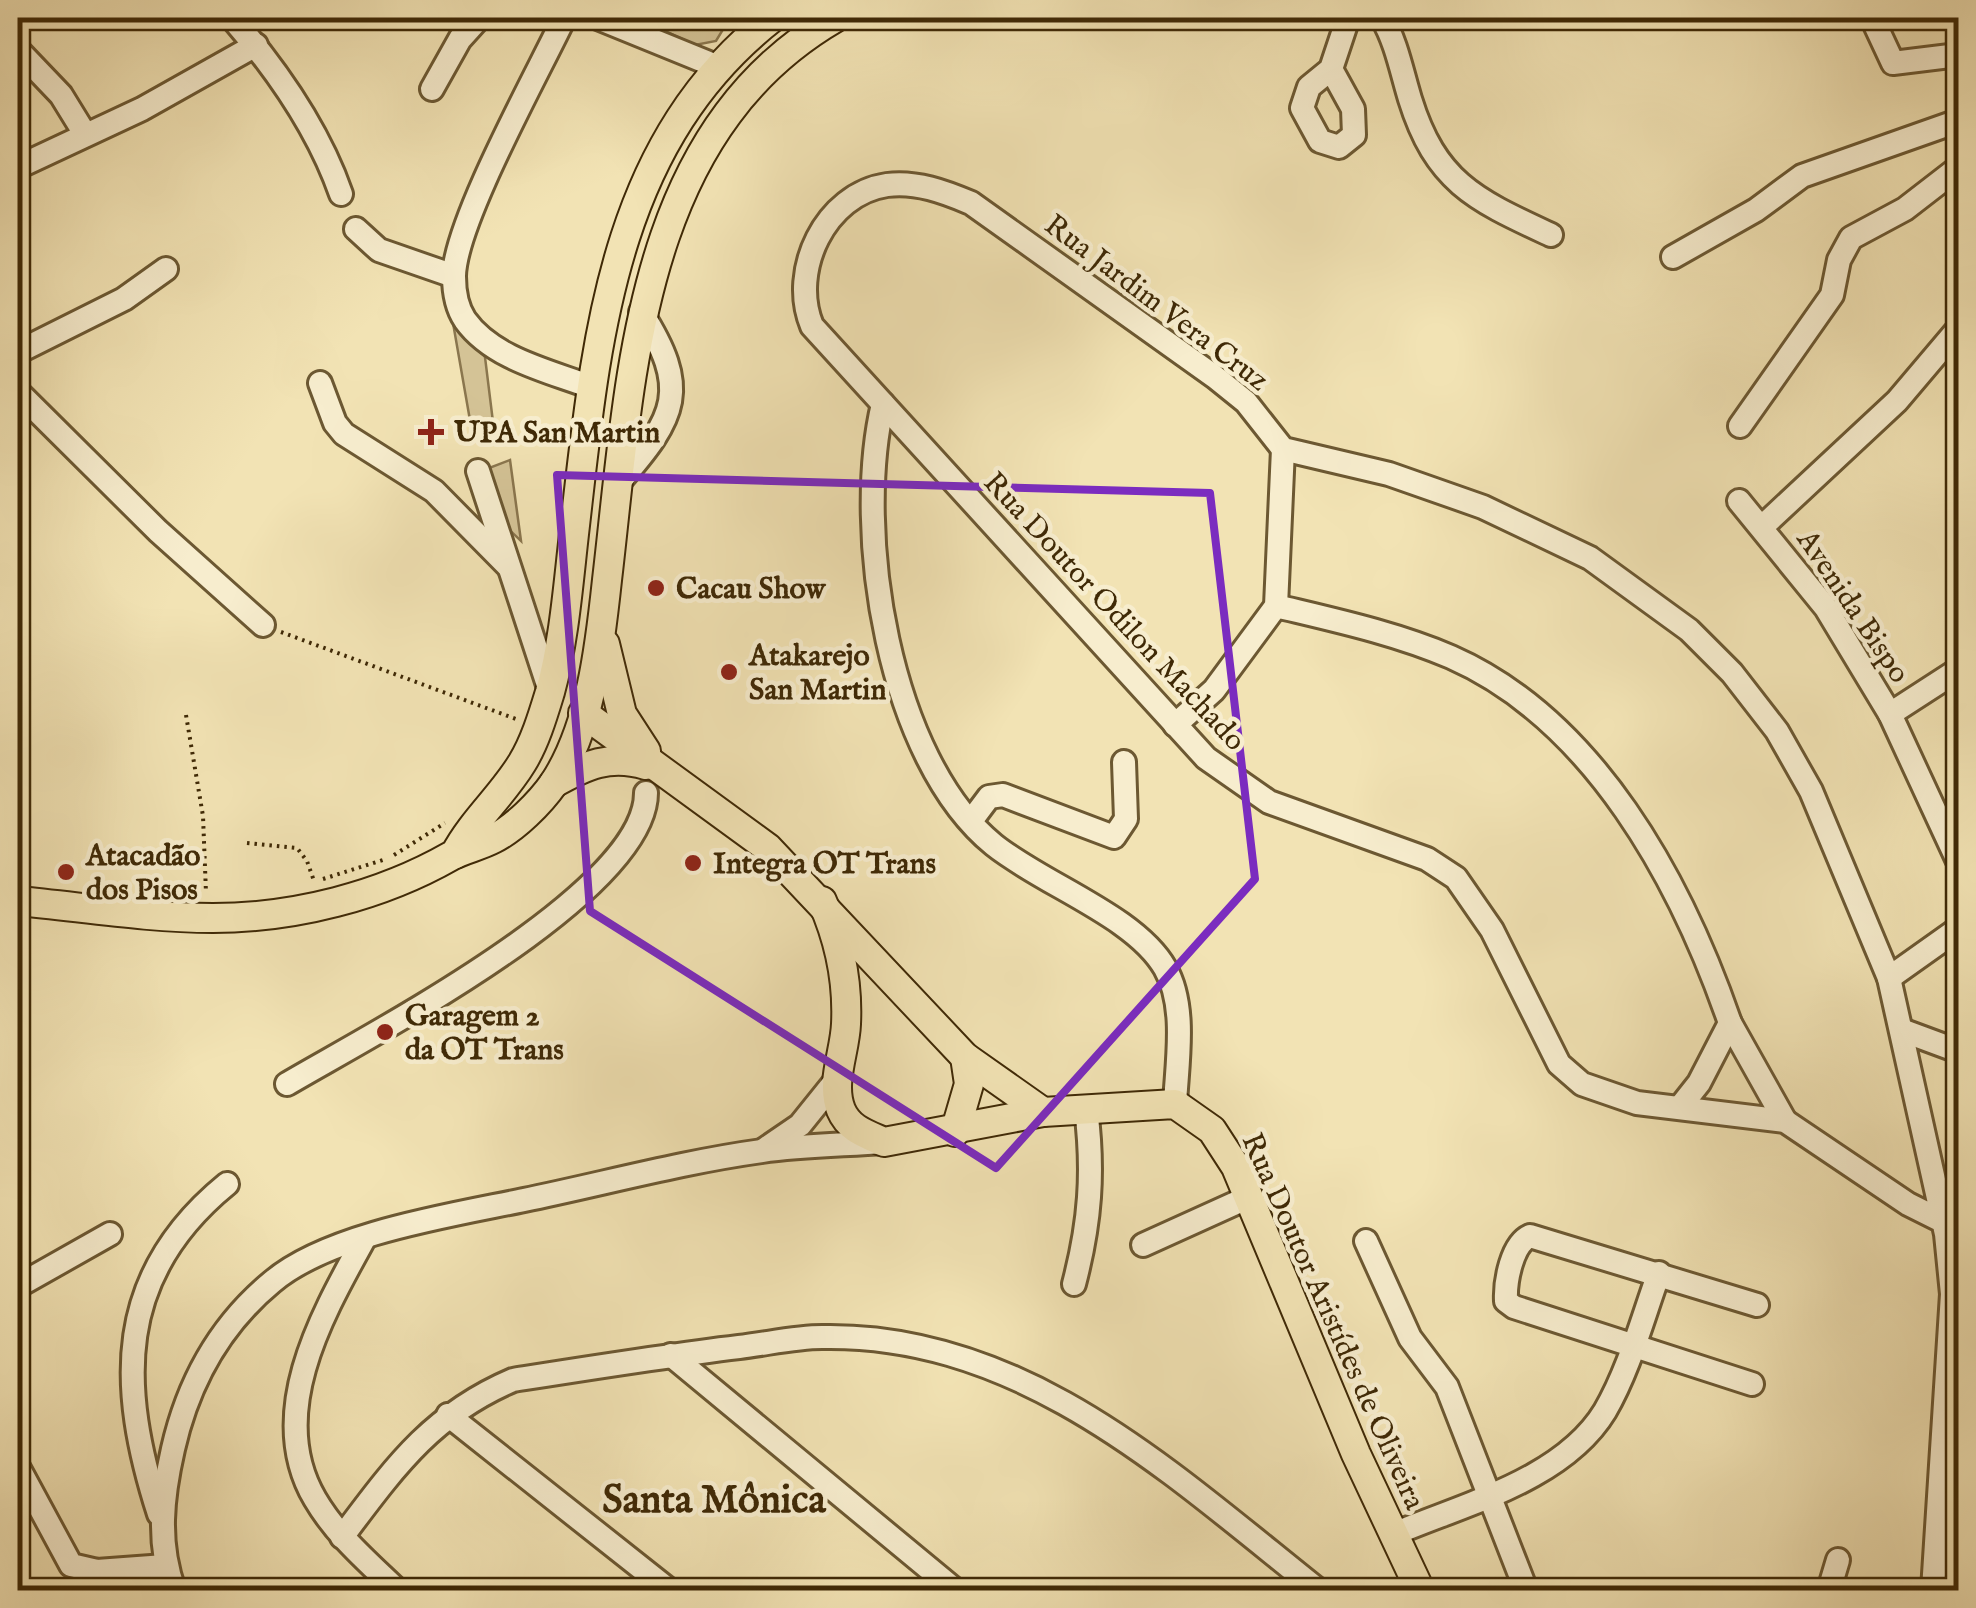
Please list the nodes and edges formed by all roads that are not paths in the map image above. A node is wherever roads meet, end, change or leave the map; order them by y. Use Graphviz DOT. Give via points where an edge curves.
graph roads {
  1 [pos="232,18"];
  2 [pos="479,18"];
  3 [pos="564,18"];
  4 [pos="598,18"];
  5 [pos="772,18"];
  6 [pos="835,18"];
  7 [pos="1348,18"];
  8 [pos="1382,18"];
  9 [pos="1872,18"];
  10 [pos="256,45"];
  11 [pos="18,50"];
  12 [pos="1958,55"];
  13 [pos="716,66"];
  14 [pos="1331,69"];
  15 [pos="432,90"];
  16 [pos="1958,121"];
  17 [pos="86,134"];
  18 [pos="18,167"];
  19 [pos="1958,168"];
  20 [pos="341,194"];
  21 [pos="840,207"];
  22 [pos="356,229"];
  23 [pos="1551,235"];
  24 [pos="1673,257"];
  25 [pos="166,269"];
  26 [pos="454,276"];
  27 [pos="640,312"];
  28 [pos="1958,329"];
  29 [pos="18,352"];
  30 [pos="320,383"];
  31 [pos="591,387"];
  32 [pos="18,392"];
  33 [pos="883,404"];
  34 [pos="1740,426"];
  35 [pos="1283,450"];
  36 [pos="478,471"];
  37 [pos="619,482"];
  38 [pos="1739,501"];
  39 [pos="1763,526"];
  40 [pos="508,566"];
  41 [pos="1276,606"];
  42 [pos="263,624"];
  43 [pos="563,628"];
  44 [pos="602,628"];
  45 [pos="1958,670"];
  46 [pos="550,691"];
  47 [pos="583,713"];
  48 [pos="1890,714"];
  49 [pos="1175,725"];
  50 [pos="1124,762"];
  51 [pos="652,781"];
  52 [pos="554,783"];
  53 [pos="970,821"];
  54 [pos="455,854"];
  55 [pos="1958,861"];
  56 [pos="822,901"];
  57 [pos="18,902"];
  58 [pos="1958,929"];
  59 [pos="1890,978"];
  60 [pos="1730,1023"];
  61 [pos="1904,1031"];
  62 [pos="1958,1051"];
  63 [pos="965,1058"];
  64 [pos="837,1079"];
  65 [pos="286,1084"];
  66 [pos="1175,1104"];
  67 [pos="1680,1107"];
  68 [pos="1086,1109"];
  69 [pos="1043,1112"];
  70 [pos="1785,1120"];
  71 [pos="955,1132"];
  72 [pos="884,1142"];
  73 [pos="762,1151"];
  74 [pos="228,1184"];
  75 [pos="1249,1198"];
  76 [pos="1949,1233"];
  77 [pos="110,1234"];
  78 [pos="364,1240"];
  79 [pos="1366,1241"];
  80 [pos="1143,1245"];
  81 [pos="1660,1273"];
  82 [pos="1074,1284"];
  83 [pos="18,1286"];
  84 [pos="1955,1293"];
  85 [pos="1757,1304"];
  86 [pos="1632,1344"];
  87 [pos="671,1355"];
  88 [pos="1752,1384"];
  89 [pos="448,1414"];
  90 [pos="18,1467"];
  91 [pos="1490,1492"];
  92 [pos="1950,1510"];
  93 [pos="161,1522"];
  94 [pos="1394,1534"];
  95 [pos="342,1537"];
  96 [pos="1838,1560"];
  97 [pos="165,1566"];
  98 [pos="174,1590"];
  99 [pos="397,1590"];
  100 [pos="669,1590"];
  101 [pos="955,1590"];
  102 [pos="1318,1590"];
  103 [pos="1420,1590"];
  104 [pos="1526,1590"];
  105 [pos="1829,1590"];
  106 [pos="1934,1590"];
  1 -- 10 [label="street"];
  2 -- 15 [label="street" via="452,50"];
  3 -- 26 [label="street" via="479,199"];
  4 -- 13 [label="street"];
  5 -- 13 [label="main road"];
  6 -- 27 [label="main road" via="754,81 696,162"];
  7 -- 14 [label="street"];
  8 -- 23 [label="street" via="1420,131 1438,162 1477,197"];
  9 -- 12 [label="street" via="1893,63"];
  10 -- 17 [label="street"];
  10 -- 20 [label="street" via="320,142"];
  11 -- 17 [label="street" via="61,95"];
  13 -- 31 [label="main road" via="688,102 642,188 622,243"];
  16 -- 24 [label="street" via="1802,176"];
  17 -- 18 [label="street"];
  19 -- 34 [label="street" via="1905,209 1851,238 1832,295"];
  21 -- 33 [label="street, Rua Doutor Odilon Machado" via="809,258 804,307 826,346"];
  21 -- 35 [label="street, Rua Jardim Vera Cruz" via="888,184 942,191 971,203 1215,377 1246,402"];
  22 -- 26 [label="street" via="380,250"];
  25 -- 29 [label="street" via="124,299"];
  26 -- 31 [label="street" via="459,310 486,341"];
  27 -- 37 [label="main road"];
  27 -- 37 [label="street" via="670,360 672,376 661,429"];
  28 -- 39 [label="street" via="1883,415"];
  30 -- 40 [label="street" via="344,434 434,491"];
  31 -- 43 [label="main road"];
  32 -- 42 [label="street"];
  33 -- 49 [label="street, Rua Doutor Odilon Machado"];
  33 -- 53 [label="street" via="874,512 889,641 918,745"];
  35 -- 41 [label="street"];
  35 -- 59 [label="street" via="1389,474 1483,507 1590,558 1689,630 1777,731 1812,790"];
  36 -- 40 [label="street"];
  37 -- 44 [label="main road"];
  38 -- 39 [label="street, Avenida Bispo"];
  39 -- 48 [label="street, Avenida Bispo" via="1817,594"];
  40 -- 46 [label="street"];
  41 -- 49 [label="street" via="1214,690"];
  41 -- 60 [label="street" via="1453,658 1517,696 1571,742 1652,854 1706,958"];
  43 -- 46 [label="main road"];
  43 -- 47 [label="main road"];
  44 -- 47 [label="main road"];
  44 -- 51 [label="main road" via="622,714"];
  45 -- 48 [label="street"];
  46 -- 54 [label="main road" via="523,762 472,821"];
  47 -- 51 [label="main road"];
  47 -- 52 [label="main road"];
  48 -- 55 [label="street, Avenida Bispo"];
  49 -- 67 [label="street, Rua Doutor Odilon Machado" via="1234,781 1269,802 1428,859 1456,878 1492,930 1559,1064 1609,1096"];
  50 -- 53 [label="street" via="1126,819 1114,837 1003,796 989,797"];
  51 -- 52 [label="main road" via="624,758"];
  51 -- 56 [label="main road" via="768,848"];
  51 -- 65 [label="street" via="646,810 620,852 552,922"];
  52 -- 54 [label="main road" via="495,839"];
  53 -- 66 [label="street" via="1048,884 1122,923 1153,951 1167,971 1176,1006"];
  54 -- 57 [label="main road" via="373,891 315,894 205,918"];
  56 -- 63 [label="main road"];
  56 -- 64 [label="main road" via="835,930 845,992"];
  58 -- 59 [label="street"];
  59 -- 61 [label="street"];
  60 -- 67 [label="street"];
  60 -- 70 [label="street"];
  61 -- 62 [label="street"];
  61 -- 76 [label="street"];
  63 -- 69 [label="main road"];
  63 -- 71 [label="main road" via="969,1084"];
  64 -- 72 [label="main road" via="850,1124"];
  64 -- 73 [label="street" via="800,1124"];
  66 -- 68 [label="main road"];
  66 -- 75 [label="main road, Rua Doutor Aristídes de Oliveira" via="1212,1130"];
  67 -- 70 [label="street, Rua Doutor Odilon Machado"];
  68 -- 69 [label="main road"];
  68 -- 82 [label="street" via="1092,1205"];
  69 -- 71 [label="main road"];
  70 -- 76 [label="street, Rua Doutor Odilon Machado"];
  71 -- 72 [label="main road"];
  72 -- 73 [label="street"];
  73 -- 78 [label="street" via="413,1223"];
  74 -- 93 [label="street" via="200,1206 166,1252 150,1283 132,1355 131,1412"];
  75 -- 80 [label="street"];
  75 -- 94 [label="main road, Rua Doutor Aristídes de Oliveira"];
  76 -- 84 [label="street"];
  77 -- 83 [label="street"];
  78 -- 93 [label="street" via="274,1279 235,1317 203,1363 180,1418"];
  78 -- 95 [label="street" via="328,1304 296,1402 298,1454 313,1497"];
  79 -- 91 [label="street" via="1410,1338 1447,1388"];
  81 -- 85 [label="street"];
  81 -- 86 [label="street"];
  81 -- 86 [label="street" via="1541,1237 1525,1237 1518,1246 1506,1291 1510,1306"];
  84 -- 92 [label="street"];
  86 -- 88 [label="street"];
  86 -- 91 [label="street" via="1605,1410 1579,1443 1541,1470"];
  87 -- 89 [label="street" via="514,1380"];
  87 -- 101 [label="street"];
  87 -- 102 [label="street" via="823,1337 963,1358 1079,1407"];
  89 -- 95 [label="street" via="409,1449"];
  89 -- 100 [label="street"];
  90 -- 97 [label="street" via="71,1565 98,1571"];
  91 -- 94 [label="street"];
  91 -- 104 [label="street"];
  92 -- 106 [label="street"];
  93 -- 97 [label="street"];
  94 -- 103 [label="main road, Rua Doutor Aristídes de Oliveira"];
  95 -- 99 [label="street"];
  96 -- 105 [label="street"];
  97 -- 98 [label="street"];
}
